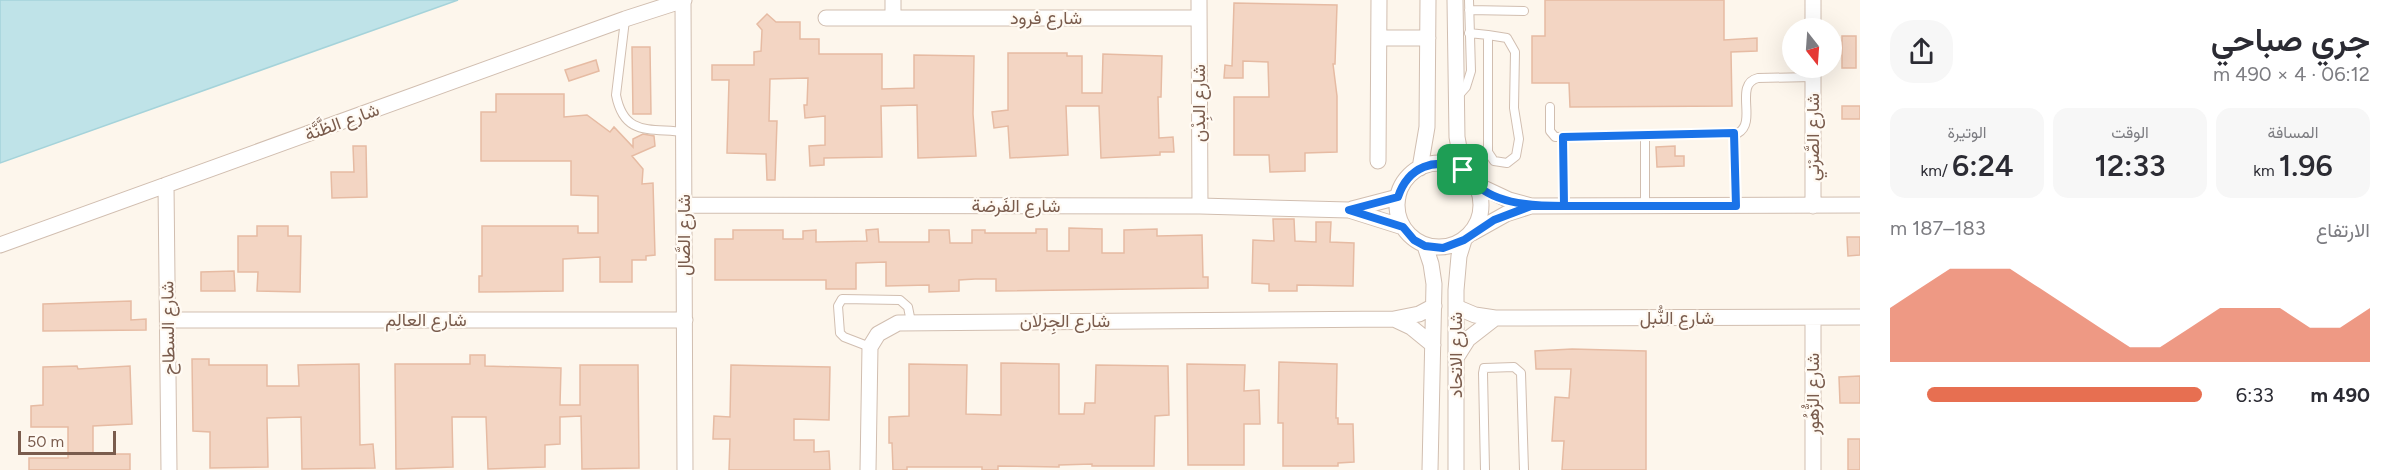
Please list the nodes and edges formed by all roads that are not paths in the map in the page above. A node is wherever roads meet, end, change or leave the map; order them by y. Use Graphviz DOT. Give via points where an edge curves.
graph roads {
  1 [pos="683,0"];
  2 [pos="893,0"];
  3 [pos="1199,0"];
  4 [pos="1378,0"];
  5 [pos="1428,0"];
  6 [pos="1455,0"];
  7 [pos="1470,0"];
  8 [pos="1813,0"];
  9 [pos="1469,10"];
  10 [pos="1524,11"];
  11 [pos="826,18"];
  12 [pos="893,18"];
  13 [pos="1199,18"];
  14 [pos="1813,18"];
  15 [pos="625,19"];
  16 [pos="1469,33"];
  17 [pos="1488,35"];
  18 [pos="1379,38"];
  19 [pos="1428,38"];
  20 [pos="1782,75"];
  21 [pos="1813,78"];
  22 [pos="1456,98"];
  23 [pos="1550,108"];
  24 [pos="683,132"];
  25 [pos="1734,133"];
  26 [pos="1645,135"];
  27 [pos="1563,137"];
  28 [pos="1378,161"];
  29 [pos="1420,168"];
  30 [pos="1463,170"];
  31 [pos="166,185"];
  32 [pos="1477,185"];
  33 [pos="1398,197"];
  34 [pos="684,205"];
  35 [pos="1860,205"];
  36 [pos="1200,206"];
  37 [pos="1531,206"];
  38 [pos="1564,206"];
  39 [pos="1645,206"];
  40 [pos="1736,206"];
  41 [pos="1813,206"];
  42 [pos="1349,210"];
  43 [pos="1403,227"];
  44 [pos="1467,237"];
  45 [pos="0,245"];
  46 [pos="1425,246"];
  47 [pos="1434,306"];
  48 [pos="1456,307"];
  49 [pos="1860,317"];
  50 [pos="1495,318"];
  51 [pos="1813,318"];
  52 [pos="1394,319"];
  53 [pos="168,320"];
  54 [pos="685,320"];
  55 [pos="911,322"];
  56 [pos="1433,345"];
  57 [pos="870,347"];
  58 [pos="1456,358"];
  59 [pos="1428,465"];
  60 [pos="169,470"];
  61 [pos="685,470"];
  62 [pos="868,470"];
  63 [pos="1456,470"];
  64 [pos="1485,470"];
  65 [pos="1524,470"];
  66 [pos="1813,470"];
  1 -- 15 [label="street, شارع الظَّنَّة"];
  1 -- 24 [label="street, شارع الصَّال"];
  2 -- 12 [label="street"];
  3 -- 13 [label="street, شارع البِدْن"];
  4 -- 18 [label="street"];
  5 -- 19 [label="street"];
  6 -- 22 [label="street"];
  7 -- 9 [label="lane"];
  8 -- 14 [label="street"];
  9 -- 10 [label="lane"];
  9 -- 16 [label="lane"];
  11 -- 12 [label="street, شارع فرود"];
  12 -- 13 [label="street, شارع فرود"];
  13 -- 36 [label="street, شارع البِدْن"];
  15 -- 24 [label="lane" via="616,95 625,120 634,127"];
  15 -- 31 [label="street, شارع الظَّنَّة"];
  16 -- 17 [label="lane"];
  16 -- 22 [label="lane" via="1469,79"];
  17 -- 17 [label="lane" via="1488,152 1494,161 1507,164 1514,159 1518,146 1515,52 1507,39"];
  18 -- 19 [label="street"];
  18 -- 28 [label="street"];
  19 -- 29 [label="street" via="1427,127"];
  20 -- 25 [label="lane" via="1751,81 1747,86 1746,124 1741,132"];
  21 -- 41 [label="street, شارع الصَّرْني"];
  22 -- 30 [label="street"];
  23 -- 27 [label="lane" via="1551,134"];
  24 -- 34 [label="street, شارع الصَّال"];
  25 -- 26 [label="lane"];
  25 -- 40 [label="lane"];
  26 -- 27 [label="lane"];
  26 -- 39 [label="lane"];
  27 -- 38 [label="lane"];
  29 -- 30 [label="street" via="1442,163"];
  29 -- 33 [label="street" via="1405,180"];
  30 -- 32 [label="street"];
  31 -- 45 [label="street, شارع الظَّنَّة"];
  31 -- 53 [label="street, شارع السطاح"];
  32 -- 37 [label="street"];
  32 -- 44 [label="street" via="1481,215"];
  33 -- 42 [label="street, شارع الفَرضة"];
  33 -- 43 [label="street"];
  34 -- 36 [label="street, شارع الفَرضة"];
  34 -- 54 [label="street, شارع الصَّال"];
  35 -- 41 [label="street"];
  36 -- 42 [label="street, شارع الفَرضة"];
  37 -- 38 [label="street"];
  37 -- 44 [label="street" via="1506,214"];
  38 -- 39 [label="street"];
  39 -- 40 [label="street"];
  40 -- 41 [label="street"];
  42 -- 43 [label="street, شارع الفَرضة"];
  43 -- 46 [label="street"];
  44 -- 46 [label="street" via="1443,248"];
  44 -- 48 [label="street, شارع الاتحاد" via="1457,273"];
  46 -- 47 [label="street, شارع الاتحاد" via="1433,274"];
  47 -- 52 [label="street, شارع الجِزلان"];
  47 -- 56 [label="street, شارع الاتحاد"];
  48 -- 50 [label="street, شارع النُّبل"];
  48 -- 58 [label="street, شارع الاتحاد"];
  49 -- 51 [label="street, شارع النُّبل"];
  50 -- 51 [label="street, شارع النُّبل"];
  50 -- 58 [label="street" via="1476,331"];
  51 -- 66 [label="street, شارع الزُّهُور"];
  52 -- 55 [label="street, شارع الجِزلان"];
  52 -- 56 [label="street"];
  53 -- 54 [label="street, شارع العالِم"];
  53 -- 60 [label="street, شارع السطاح"];
  54 -- 61 [label="street, شارع الصَّال"];
  55 -- 57 [label="street, شارع الجِزلان" via="884,328"];
  55 -- 57 [label="lane" via="908,307 900,300 842,300 838,306 840,333"];
  56 -- 59 [label="street, شارع الاتحاد"];
  57 -- 62 [label="street"];
  58 -- 63 [label="street, شارع الاتحاد"];
  64 -- 65 [label="lane" via="1483,373 1490,366 1514,367 1521,373"];
}
